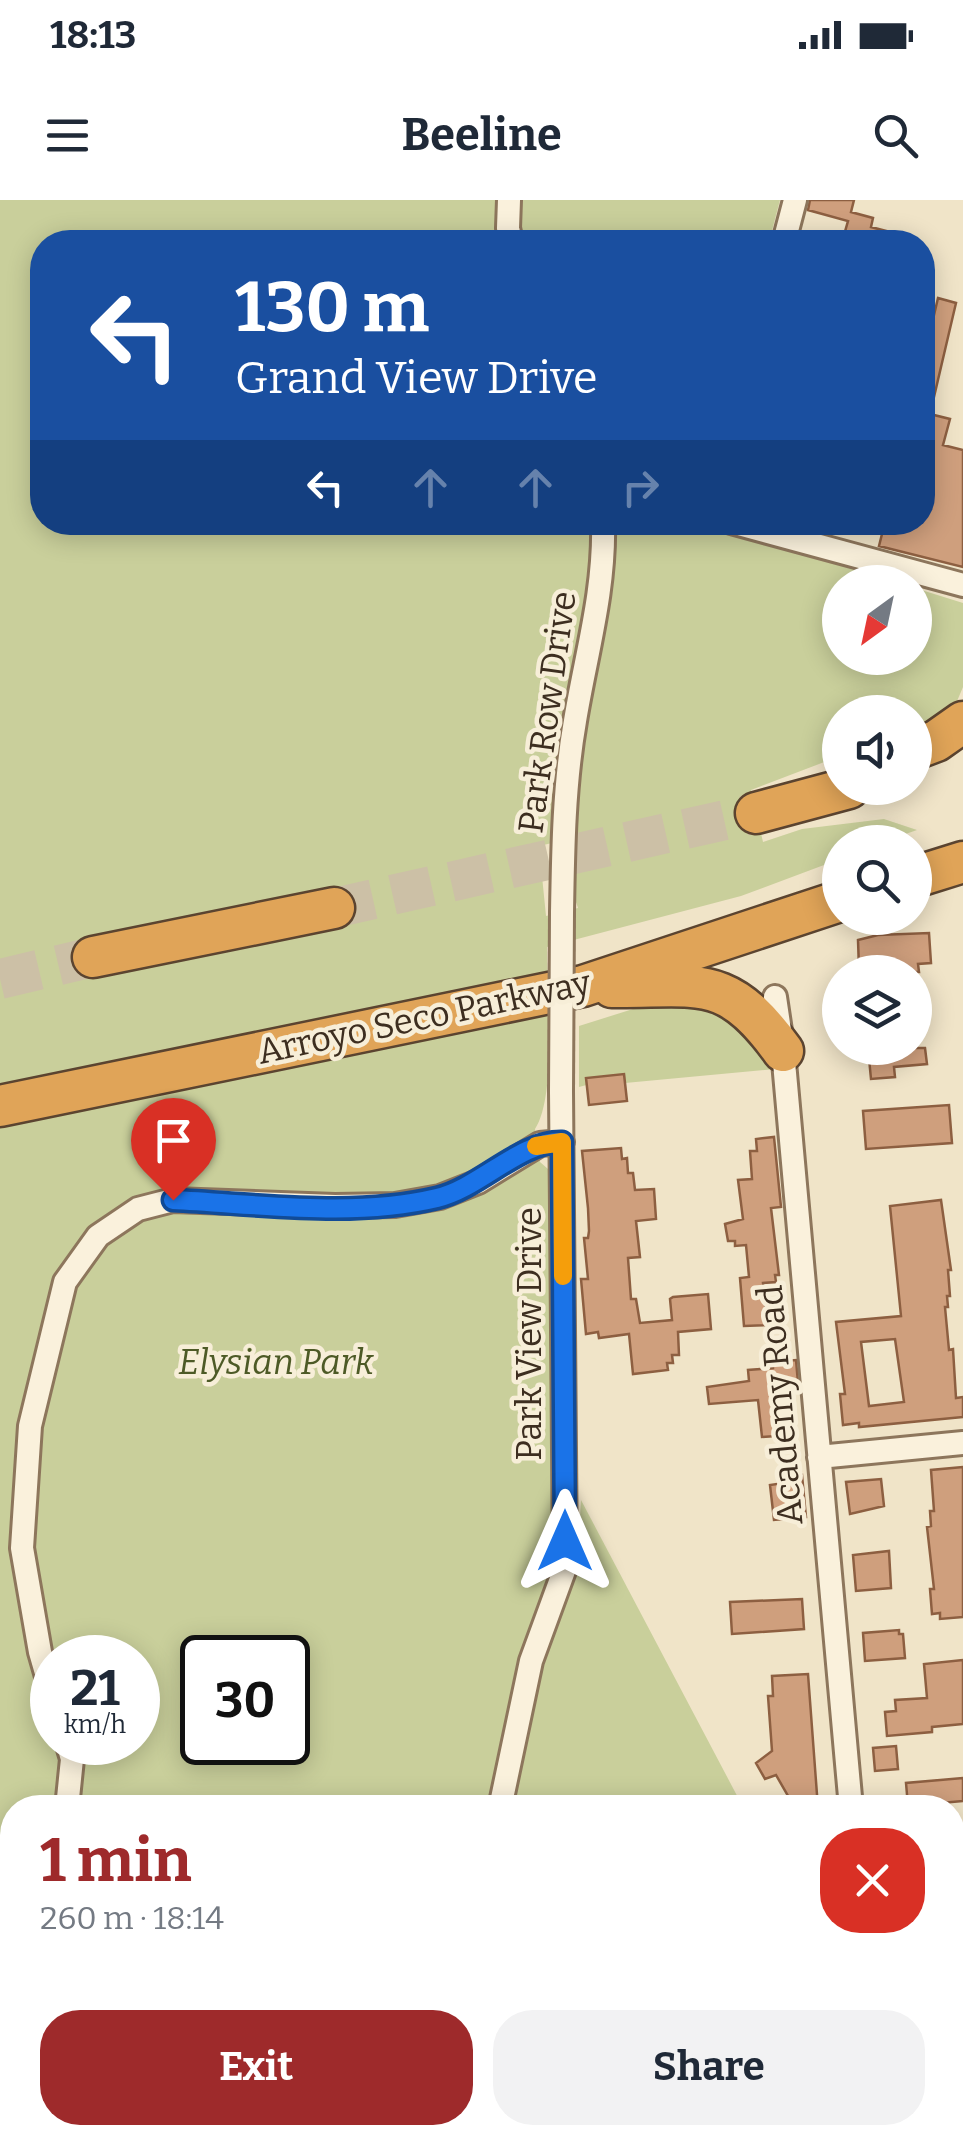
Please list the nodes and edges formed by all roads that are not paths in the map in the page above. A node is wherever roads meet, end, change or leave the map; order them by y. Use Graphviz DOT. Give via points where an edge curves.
graph roads {
  1 [pos="509,200"];
  2 [pos="795,200"];
  3 [pos="508,230"];
  4 [pos="787,230"];
  5 [pos="602,535"];
  6 [pos="779,535"];
  7 [pos="963,585"];
  8 [pos="963,722"];
  9 [pos="932,743"];
  10 [pos="963,756"];
  11 [pos="932,764"];
  12 [pos="822,796"];
  13 [pos="756,814"];
  14 [pos="963,862"];
  15 [pos="932,872"];
  16 [pos="822,907"];
  17 [pos="334,908"];
  18 [pos="93,957"];
  19 [pos="583,986"];
  20 [pos="775,997"];
  21 [pos="783,1051"];
  22 [pos="561,1090"];
  23 [pos="0,1106"];
  24 [pos="562,1142"];
  25 [pos="963,1443"];
  26 [pos="820,1457"];
  27 [pos="37,1635"];
  28 [pos="71,1765"];
  29 [pos="68,1795"];
  30 [pos="503,1795"];
  31 [pos="850,1795"];
  1 -- 3 [label="street"];
  2 -- 4 [label="street"];
  5 -- 22 [label="street, Park Row Drive, bridge" via="598,610 575,722 563,834"];
  6 -- 7 [label="street"];
  8 -- 9 [label="highway"];
  10 -- 11 [label="highway"];
  12 -- 13 [label="highway"];
  14 -- 15 [label="highway"];
  16 -- 19 [label="highway, Arroyo Seco Parkway"];
  17 -- 18 [label="highway"];
  19 -- 21 [label="highway" via="702,987 725,994 761,1020"];
  19 -- 23 [label="highway, Arroyo Seco Parkway"];
  20 -- 21 [label="street, Academy Road"];
  21 -- 26 [label="street, Academy Road"];
  22 -- 24 [label="street, Park View Drive"];
  24 -- 27 [label="street" via="540,1144 440,1197 395,1206 173,1200 146,1205 98,1236 65,1282 30,1426 22,1548"];
  24 -- 30 [label="street, Park View Drive" via="565,1568 532,1661"];
  25 -- 26 [label="street"];
  26 -- 31 [label="street, Academy Road"];
  28 -- 29 [label="street"];
}
